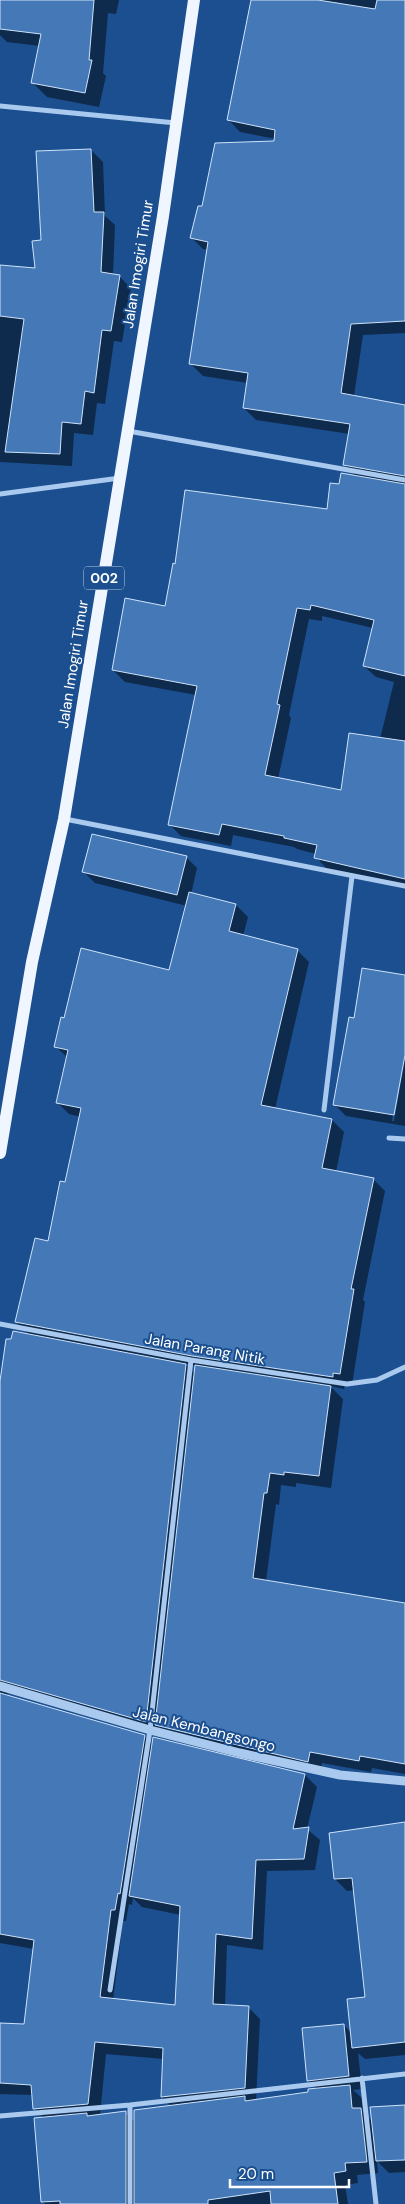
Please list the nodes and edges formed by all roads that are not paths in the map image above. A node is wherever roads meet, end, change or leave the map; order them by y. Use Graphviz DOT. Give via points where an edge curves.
graph roads {
  1 [pos="194,0"];
  2 [pos="0,106"];
  3 [pos="177,123"];
  4 [pos="128,431"];
  5 [pos="120,478"];
  6 [pos="405,480"];
  7 [pos="0,494"];
  8 [pos="64,819"];
  9 [pos="352,876"];
  10 [pos="405,886"];
  11 [pos="324,1110"];
  12 [pos="389,1138"];
  13 [pos="405,1139"];
  14 [pos="0,1153"];
  15 [pos="0,1324"];
  16 [pos="191,1360"];
  17 [pos="405,1367"];
  18 [pos="0,1686"];
  19 [pos="150,1730"];
  20 [pos="405,1781"];
  21 [pos="110,1990"];
  22 [pos="405,2074"];
  23 [pos="362,2078"];
  24 [pos="130,2105"];
  25 [pos="0,2116"];
  26 [pos="130,2204"];
  27 [pos="376,2204"];
  1 -- 3 [label="main road, Jalan Imogiri Timur / 002"];
  2 -- 3 [label="street"];
  3 -- 4 [label="main road, Jalan Imogiri Timur / 002"];
  4 -- 5 [label="main road, Jalan Imogiri Timur / 002"];
  4 -- 6 [label="street"];
  5 -- 7 [label="street"];
  5 -- 8 [label="main road, Jalan Imogiri Timur / 002"];
  8 -- 9 [label="street"];
  8 -- 14 [label="main road, Jalan Imogiri Timur / 002" via="32,962"];
  9 -- 10 [label="street"];
  9 -- 11 [label="street"];
  12 -- 13 [label="street"];
  15 -- 16 [label="street, Jalan Parang Nitik"];
  16 -- 17 [label="street, Jalan Parang Nitik" via="347,1384 377,1380"];
  16 -- 19 [label="street"];
  18 -- 19 [label="street, Jalan Kembangsongo"];
  19 -- 20 [label="street, Jalan Kembangsongo" via="340,1775"];
  19 -- 21 [label="street"];
  22 -- 23 [label="street"];
  23 -- 24 [label="street"];
  23 -- 27 [label="street"];
  24 -- 25 [label="street"];
  24 -- 26 [label="street"];
}
